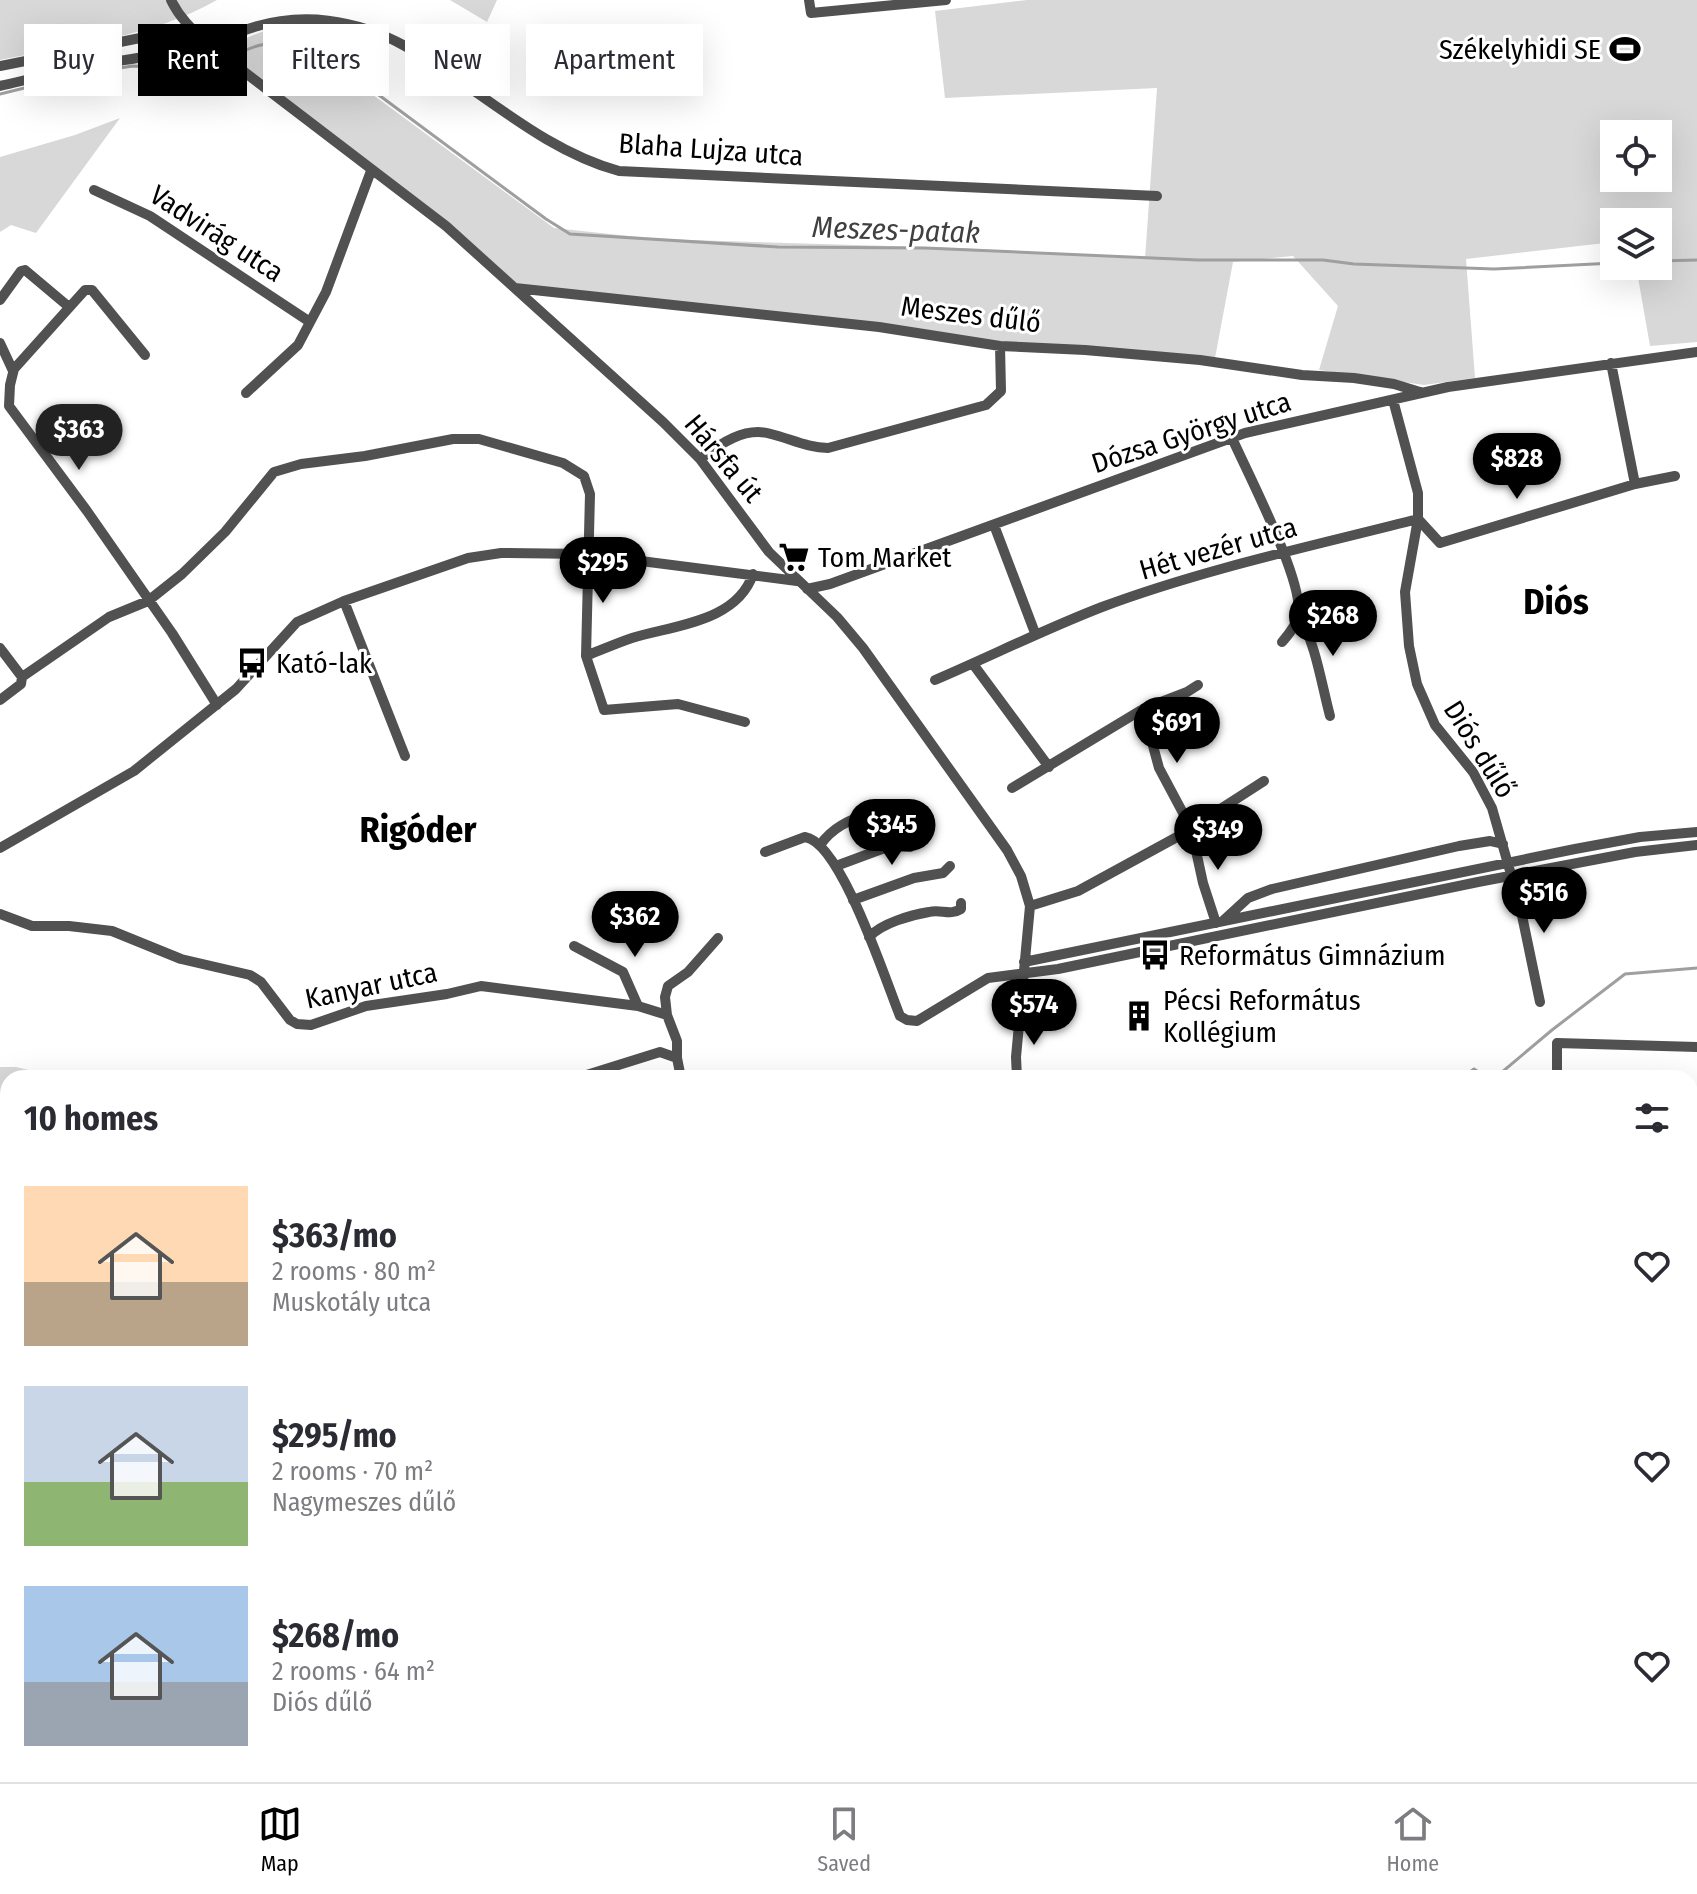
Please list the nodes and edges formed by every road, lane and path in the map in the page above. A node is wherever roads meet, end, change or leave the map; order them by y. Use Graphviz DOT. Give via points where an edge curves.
graph roads {
  1 [pos="171,0"];
  2 [pos="809,0"];
  3 [pos="946,0"];
  4 [pos="187,24"];
  5 [pos="247,29"];
  6 [pos="138,38"];
  7 [pos="138,57"];
  8 [pos="0,66"];
  9 [pos="247,75"];
  10 [pos="0,86"];
  11 [pos="371,171"];
  12 [pos="94,190"];
  13 [pos="1157,196"];
  14 [pos="513,288"];
  15 [pos="0,300"];
  16 [pos="69,307"];
  17 [pos="310,322"];
  18 [pos="0,343"];
  19 [pos="1000,346"];
  20 [pos="1697,352"];
  21 [pos="145,355"];
  22 [pos="1611,363"];
  23 [pos="13,371"];
  24 [pos="1421,392"];
  25 [pos="246,393"];
  26 [pos="1393,400"];
  27 [pos="4,410"];
  28 [pos="1232,438"];
  29 [pos="700,459"];
  30 [pos="1675,476"];
  31 [pos="1635,484"];
  32 [pos="1418,519"];
  33 [pos="994,525"];
  34 [pos="586,554"];
  35 [pos="1285,554"];
  36 [pos="753,574"];
  37 [pos="802,585"];
  38 [pos="148,601"];
  39 [pos="344,601"];
  40 [pos="1299,615"];
  41 [pos="1035,633"];
  42 [pos="1282,642"];
  43 [pos="0,648"];
  44 [pos="586,656"];
  45 [pos="973,664"];
  46 [pos="22,677"];
  47 [pos="935,680"];
  48 [pos="1198,685"];
  49 [pos="0,700"];
  50 [pos="217,705"];
  51 [pos="1143,709"];
  52 [pos="1330,716"];
  53 [pos="745,722"];
  54 [pos="405,756"];
  55 [pos="1049,767"];
  56 [pos="1264,781"];
  57 [pos="1012,788"];
  58 [pos="895,807"];
  59 [pos="1191,828"];
  60 [pos="1697,832"];
  61 [pos="913,840"];
  62 [pos="1503,844"];
  63 [pos="820,845"];
  64 [pos="1697,845"];
  65 [pos="0,848"];
  66 [pos="765,852"];
  67 [pos="1509,863"];
  68 [pos="836,866"];
  69 [pos="950,866"];
  70 [pos="1512,875"];
  71 [pos="853,900"];
  72 [pos="961,903"];
  73 [pos="1030,906"];
  74 [pos="0,914"];
  75 [pos="1220,922"];
  76 [pos="869,937"];
  77 [pos="718,938"];
  78 [pos="574,946"];
  79 [pos="1023,968"];
  80 [pos="1540,1002"];
  81 [pos="638,1006"];
  82 [pos="667,1015"];
  83 [pos="1697,1047"];
  84 [pos="677,1058"];
  85 [pos="603,1070"];
  86 [pos="679,1070"];
  87 [pos="1017,1070"];
  88 [pos="1557,1070"];
  1 -- 4 [label="street, Hársfa út"];
  2 -- 3 [label="street" via="811,13"];
  5 -- 13 [label="street, Blaha Lujza utca" via="313,18 341,21 405,46 549,140 591,163 619,171"];
  6 -- 8 [label="street"];
  7 -- 10 [label="street, Blaha Lujza utca"];
  9 -- 11 [label="street, Hársfa út"];
  11 -- 14 [label="street, Hársfa út" via="446,226"];
  11 -- 17 [label="street"];
  12 -- 17 [label="street, Vadvirág utca" via="150,216"];
  14 -- 19 [label="street, Meszes dűlő" via="879,327"];
  14 -- 29 [label="street, Hársfa út"];
  15 -- 16 [label="street" via="25,270"];
  16 -- 21 [label="street" via="85,290 92,290"];
  16 -- 23 [label="street"];
  17 -- 25 [label="street" via="298,345"];
  18 -- 23 [label="street"];
  19 -- 24 [label="street, Meszes dűlő" via="1200,360 1354,378"];
  19 -- 29 [label="street" via="1001,391 986,405 828,448 758,431 719,445"];
  20 -- 22 [label="street, Dózsa György utca"];
  22 -- 24 [label="street, Dózsa György utca"];
  22 -- 31 [label="street"];
  23 -- 27 [label="street"];
  24 -- 26 [label="street, Dózsa György utca"];
  26 -- 28 [label="street, Dózsa György utca"];
  26 -- 32 [label="street, Diós dűlő" via="1418,493"];
  27 -- 38 [label="street" via="87,511"];
  28 -- 33 [label="street, Dózsa György utca"];
  28 -- 35 [label="street"];
  29 -- 37 [label="street, Hársfa út" via="769,552"];
  30 -- 31 [label="street"];
  31 -- 32 [label="street" via="1440,543"];
  32 -- 35 [label="street, Hét vezér utca"];
  32 -- 62 [label="street, Diós dűlő" via="1405,592 1417,684 1435,725 1473,772"];
  33 -- 37 [label="street, Dózsa György utca" via="830,584"];
  33 -- 41 [label="street"];
  34 -- 36 [label="street"];
  34 -- 38 [label="street" via="590,494 584,476 528,452 479,439 453,439 274,472 225,532"];
  34 -- 39 [label="street" via="513,552 468,558"];
  34 -- 44 [label="street"];
  35 -- 40 [label="street"];
  35 -- 41 [label="street, Hét vezér utca" via="1158,589"];
  36 -- 37 [label="street"];
  36 -- 44 [label="street" via="745,591 723,610"];
  37 -- 73 [label="street, Hársfa út" via="863,648 1007,850"];
  38 -- 46 [label="street" via="109,617"];
  38 -- 50 [label="street"];
  39 -- 50 [label="street" via="297,622"];
  39 -- 54 [label="street"];
  40 -- 42 [label="street"];
  40 -- 52 [label="street"];
  41 -- 45 [label="street, Hét vezér utca"];
  43 -- 46 [label="street"];
  44 -- 53 [label="street" via="604,710 678,704"];
  45 -- 47 [label="street, Hét vezér utca"];
  45 -- 55 [label="street"];
  46 -- 49 [label="street" via="21,684"];
  48 -- 51 [label="street"];
  50 -- 65 [label="street" via="134,771"];
  51 -- 55 [label="street"];
  51 -- 59 [label="street" via="1159,768"];
  55 -- 57 [label="street"];
  56 -- 59 [label="street"];
  58 -- 63 [label="street" via="887,817 869,813 839,825"];
  59 -- 73 [label="street" via="1078,891"];
  59 -- 75 [label="street" via="1203,883"];
  60 -- 67 [label="street" via="1640,837"];
  61 -- 68 [label="street" via="910,847 890,846"];
  62 -- 67 [label="street, Diós dűlő"];
  62 -- 75 [label="street" via="1459,846 1272,889 1248,898"];
  63 -- 66 [label="street" via="805,837"];
  63 -- 68 [label="street"];
  64 -- 70 [label="street"];
  67 -- 70 [label="street, Diós dűlő"];
  67 -- 75 [label="street"];
  68 -- 71 [label="street"];
  69 -- 71 [label="street" via="943,873"];
  70 -- 79 [label="street" via="1058,969"];
  70 -- 80 [label="street, Diós dűlő"];
  71 -- 76 [label="street"];
  72 -- 76 [label="street" via="956,912 931,911 876,929"];
  73 -- 79 [label="street, Hársfa út"];
  74 -- 81 [label="street, Kanyar utca" via="32,926 112,931 181,959 250,975 297,1024 481,986"];
  75 -- 79 [label="street"];
  76 -- 79 [label="street" via="900,1016 907,1020 926,1017 988,978"];
  77 -- 82 [label="street" via="668,986"];
  78 -- 81 [label="street" via="623,972"];
  79 -- 87 [label="street, Hársfa út"];
  81 -- 82 [label="street, Kanyar utca"];
  82 -- 84 [label="street"];
  83 -- 88 [label="street" via="1557,1043"];
  84 -- 85 [label="street" via="660,1052"];
  84 -- 86 [label="street"];
}
